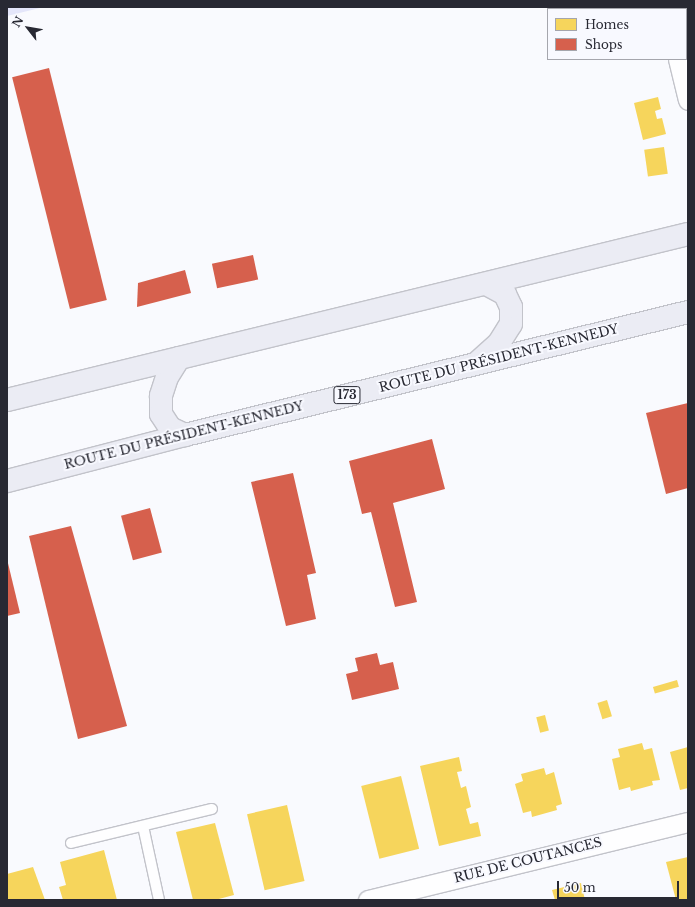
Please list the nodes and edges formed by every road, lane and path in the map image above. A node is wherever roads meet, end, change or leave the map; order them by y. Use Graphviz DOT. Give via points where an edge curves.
graph roads {
  1 [pos="678,60"];
  2 [pos="688,100"];
  3 [pos="688,234"];
  4 [pos="486,284"];
  5 [pos="688,312"];
  6 [pos="180,358"];
  7 [pos="476,364"];
  8 [pos="7,400"];
  9 [pos="185,434"];
  10 [pos="7,481"];
  11 [pos="212,809"];
  12 [pos="688,822"];
  13 [pos="143,826"];
  14 [pos="71,843"];
  15 [pos="159,900"];
  16 [pos="368,900"];
  1 -- 2 [label="street"];
  3 -- 4 [label="main road"];
  4 -- 6 [label="main road"];
  4 -- 7 [label="main road" via="505,294 511,307 510,324 499,343"];
  5 -- 7 [label="main road, ROUTE DU PRÉSIDENT-KENNEDY / 173"];
  6 -- 8 [label="main road"];
  6 -- 9 [label="main road" via="167,377 161,396 161,414 170,428"];
  7 -- 9 [label="main road, ROUTE DU PRÉSIDENT-KENNEDY / 173"];
  9 -- 10 [label="main road, ROUTE DU PRÉSIDENT-KENNEDY / 173"];
  11 -- 13 [label="lane"];
  12 -- 16 [label="street, RUE DE COUTANCES"];
  13 -- 14 [label="lane"];
  13 -- 15 [label="lane"];
}
